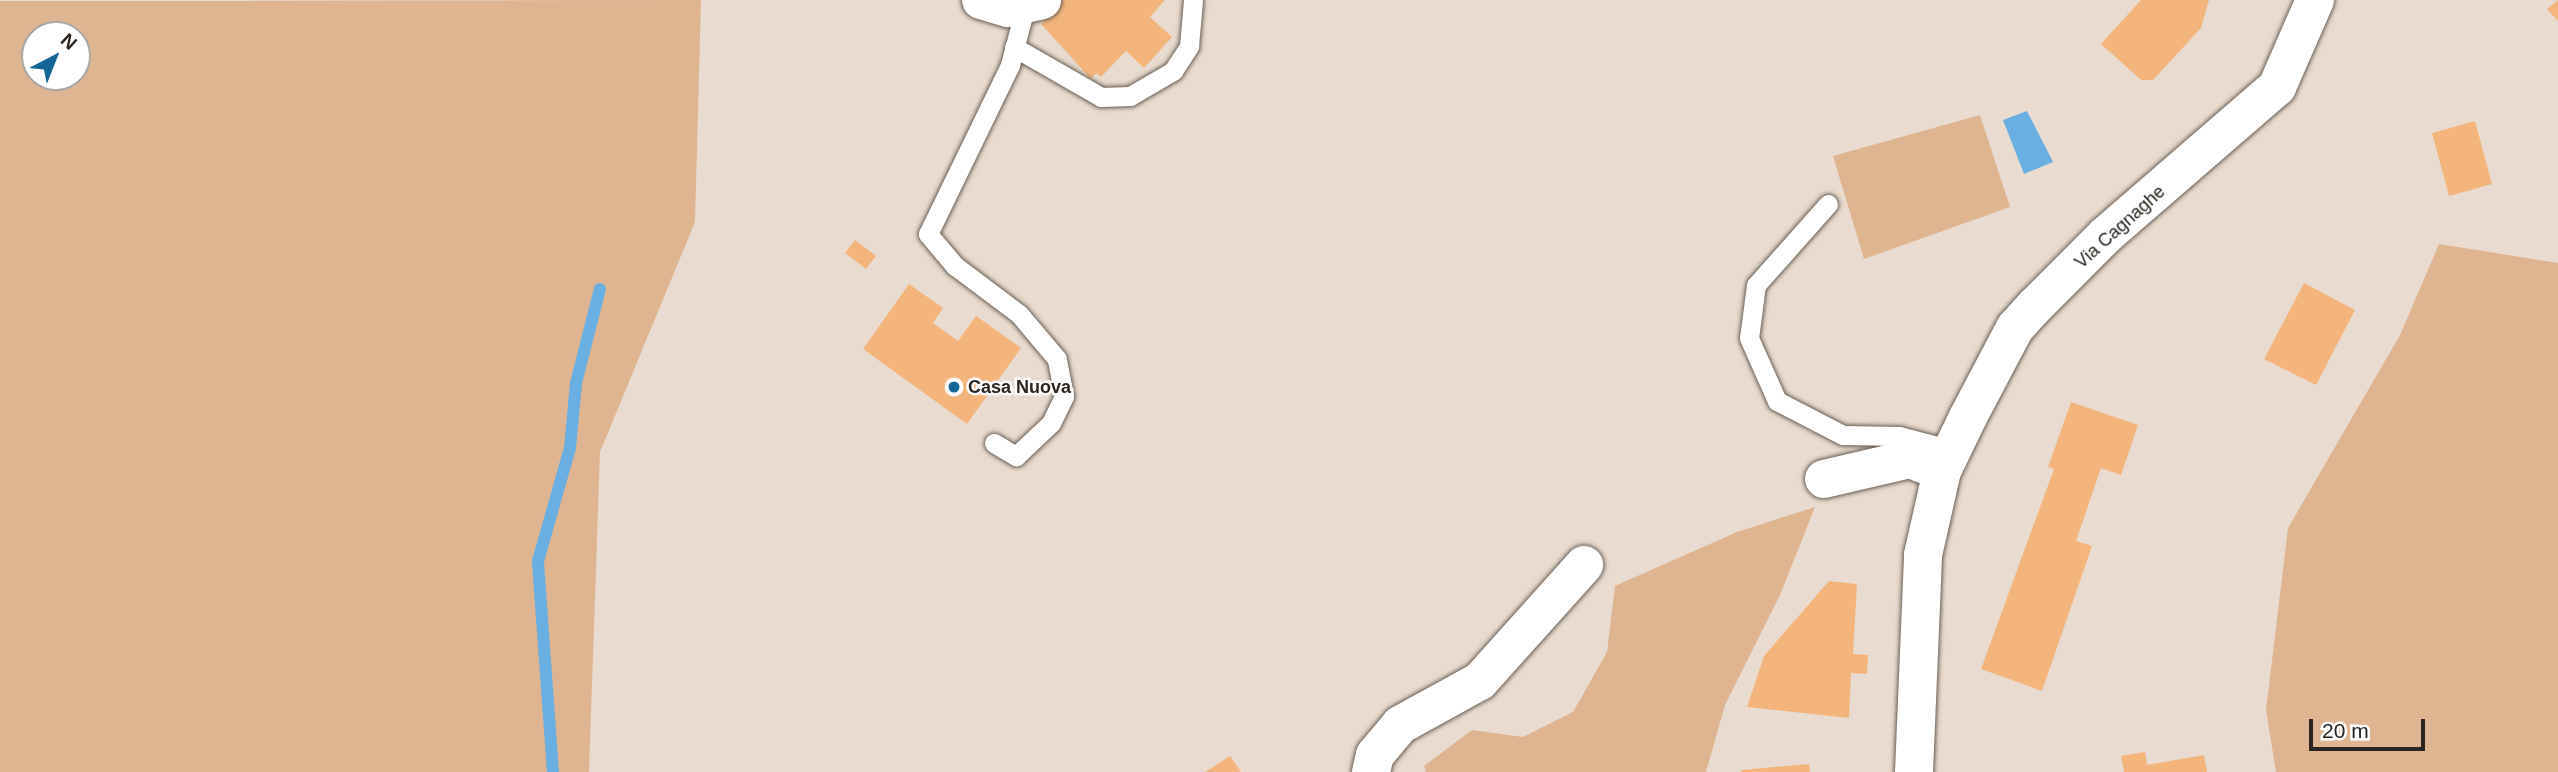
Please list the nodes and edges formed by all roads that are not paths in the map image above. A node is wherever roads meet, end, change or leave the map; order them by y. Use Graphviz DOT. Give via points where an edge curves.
graph roads {
  1 [pos="981,0"];
  2 [pos="1193,0"];
  3 [pos="2315,0"];
  4 [pos="1034,2"];
  5 [pos="1014,47"];
  6 [pos="1828,204"];
  7 [pos="994,443"];
  8 [pos="1947,460"];
  9 [pos="1824,478"];
  10 [pos="1584,565"];
  11 [pos="1371,772"];
  12 [pos="1914,772"];
  1 -- 4 [label="street" via="1008,8"];
  2 -- 5 [label="lane" via="1189,46 1178,63 1130,96 1101,97"];
  3 -- 8 [label="street, Via Cagnaghe" via="2300,44 2258,110 2106,234 2015,328"];
  4 -- 5 [label="lane"];
  5 -- 7 [label="lane" via="928,234 955,265 1019,314 1057,359 1064,396 1051,423 1017,456"];
  6 -- 8 [label="lane" via="1756,285 1749,338 1777,401 1843,435 1899,436"];
  8 -- 9 [label="street" via="1910,459"];
  8 -- 12 [label="street, Via Cagnaghe" via="1921,582"];
  10 -- 11 [label="street" via="1480,681 1400,724 1375,755"];
}
